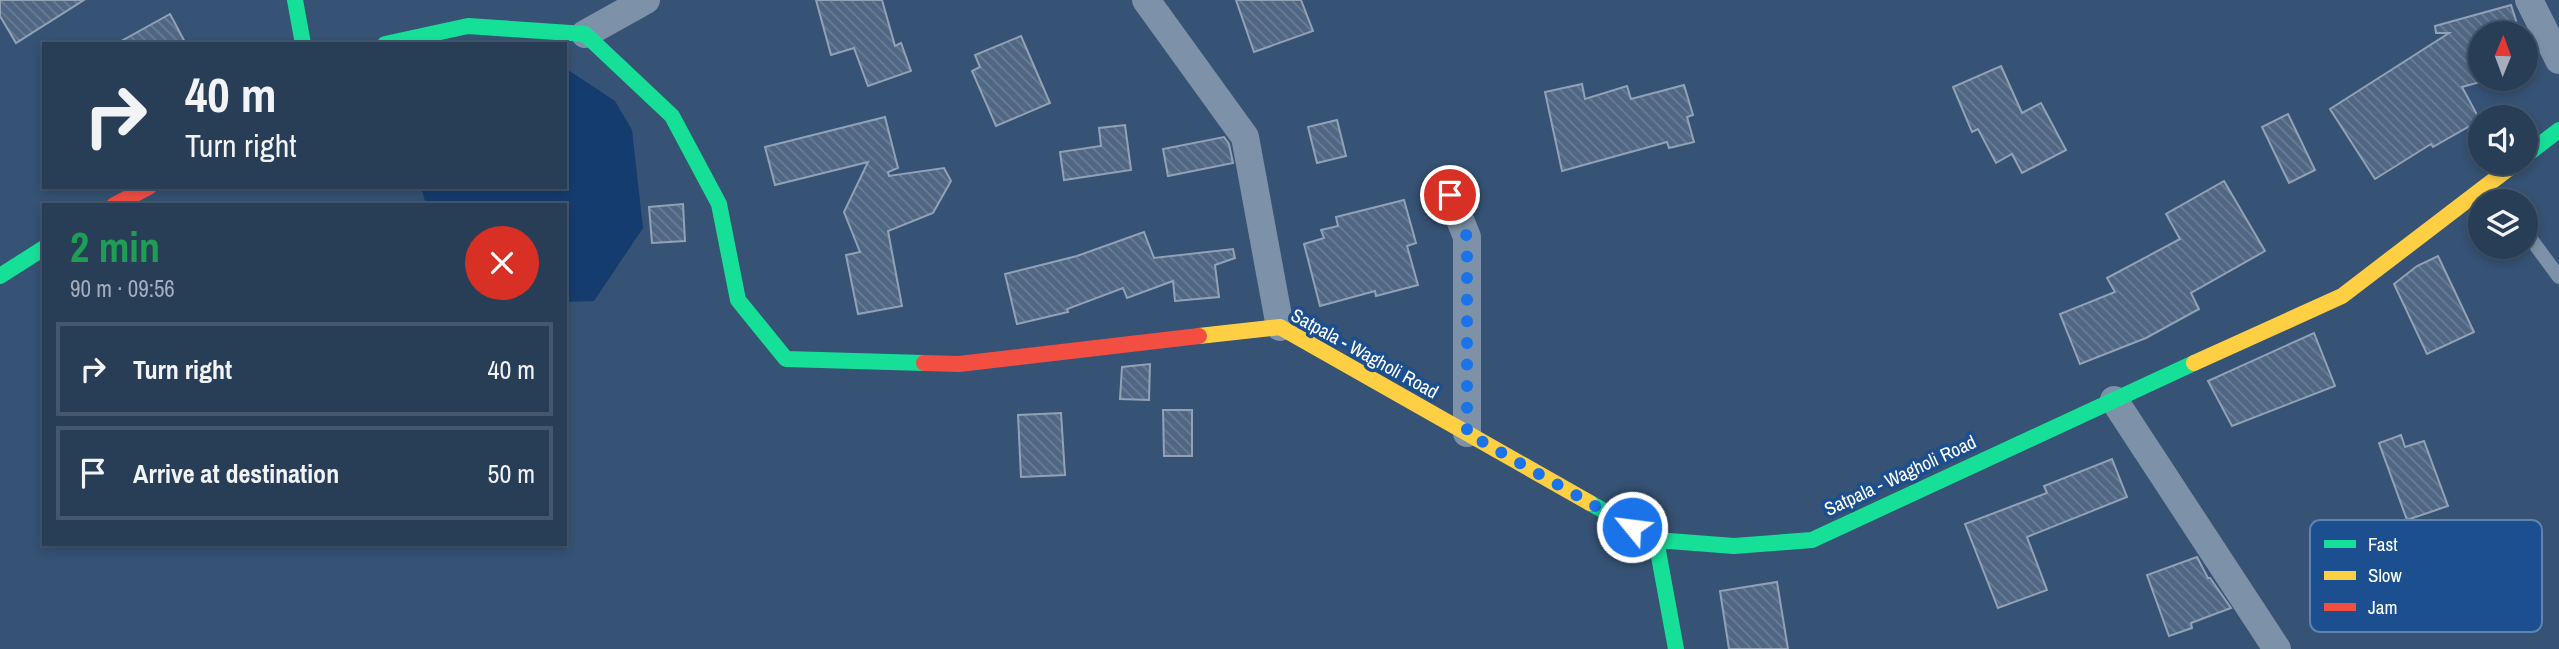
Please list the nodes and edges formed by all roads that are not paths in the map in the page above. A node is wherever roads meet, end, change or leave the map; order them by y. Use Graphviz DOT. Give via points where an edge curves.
graph roads {
  1 [pos="295,0"];
  2 [pos="646,0"];
  3 [pos="1146,0"];
  4 [pos="2529,0"];
  5 [pos="585,34"];
  6 [pos="303,42"];
  7 [pos="394,42"];
  8 [pos="2559,60"];
  9 [pos="2559,130"];
  10 [pos="2538,146"];
  11 [pos="2504,175"];
  12 [pos="145,189"];
  13 [pos="1450,195"];
  14 [pos="118,203"];
  15 [pos="42,249"];
  16 [pos="2538,249"];
  17 [pos="0,276"];
  18 [pos="2559,277"];
  19 [pos="1280,327"];
  20 [pos="2114,400"];
  21 [pos="1467,433"];
  22 [pos="1656,540"];
  23 [pos="1676,649"];
  24 [pos="2277,649"];
  1 -- 6 [label="main road"];
  2 -- 5 [label="street"];
  3 -- 19 [label="street" via="1245,137"];
  4 -- 8 [label="street"];
  5 -- 7 [label="main road" via="468,26"];
  5 -- 19 [label="main road, Satpala - Wagholi Road" via="672,116 719,204 738,300 786,359 959,364"];
  9 -- 10 [label="main road"];
  11 -- 20 [label="main road, Satpala - Wagholi Road" via="2342,296"];
  12 -- 14 [label="main road"];
  13 -- 21 [label="street" via="1467,237"];
  15 -- 17 [label="main road"];
  16 -- 18 [label="lane"];
  19 -- 21 [label="main road, Satpala - Wagholi Road"];
  20 -- 22 [label="main road, Satpala - Wagholi Road" via="1812,540 1734,546"];
  20 -- 24 [label="street"];
  21 -- 22 [label="main road, Satpala - Wagholi Road"];
  22 -- 23 [label="main road"];
}
